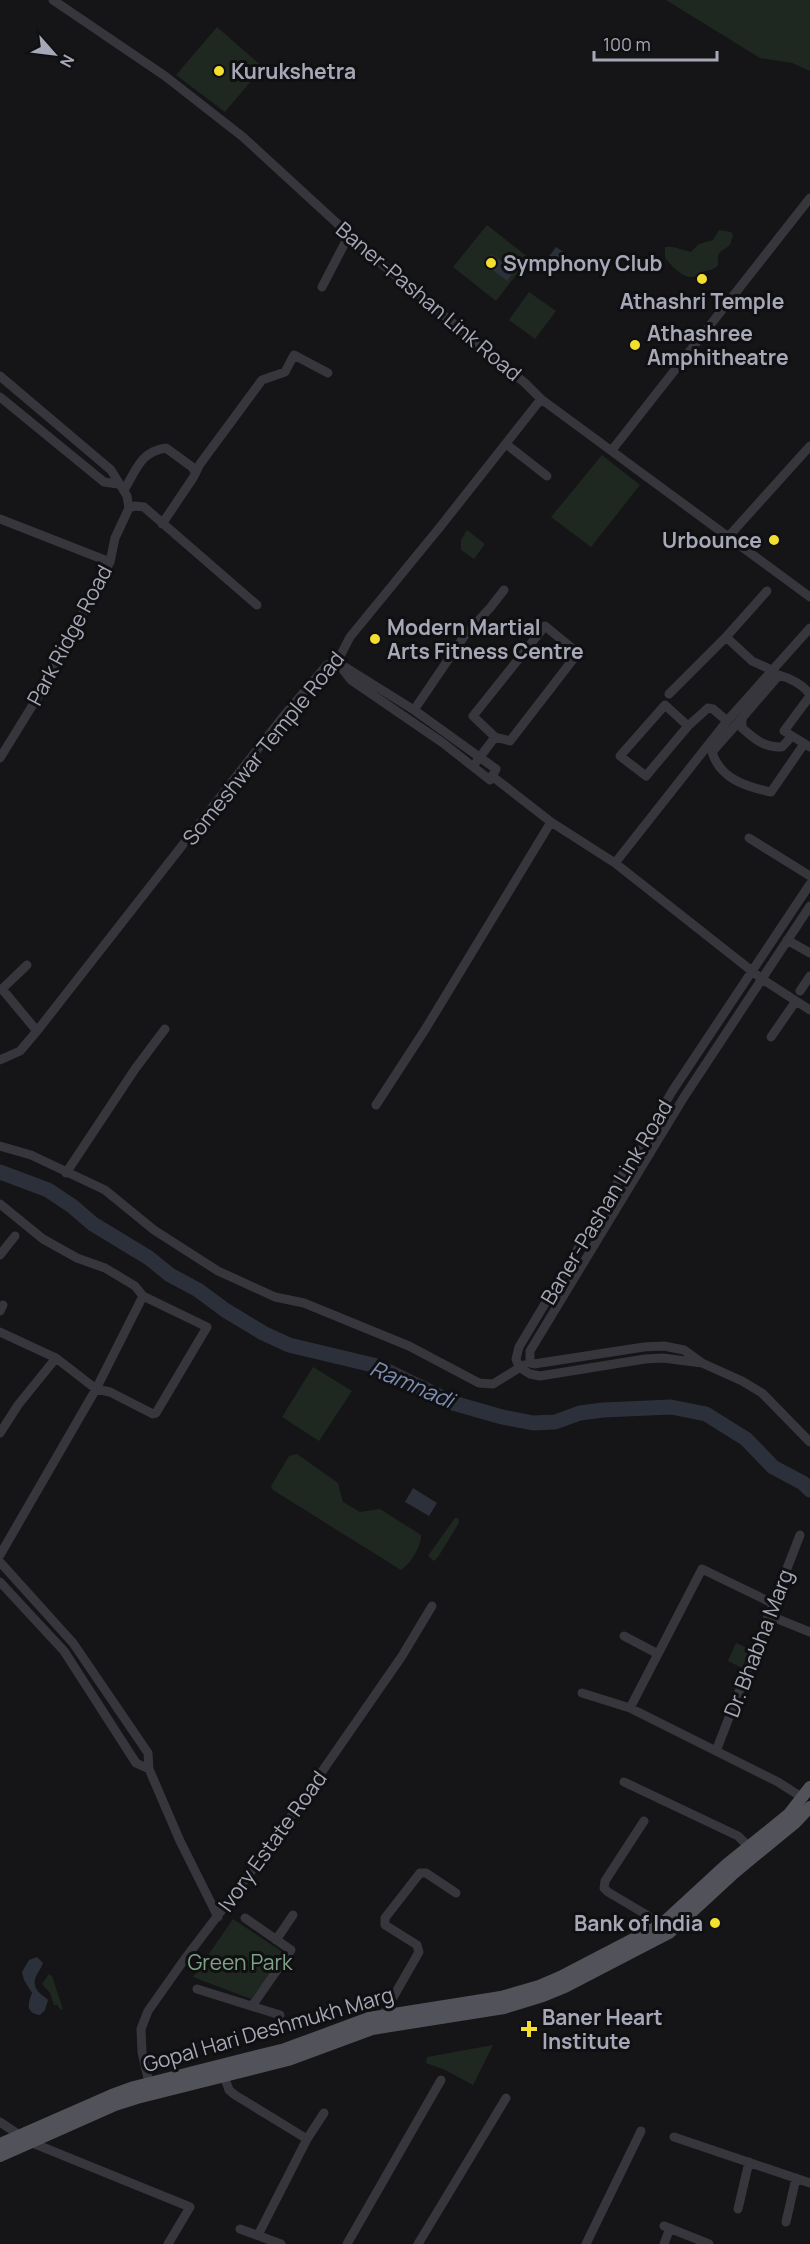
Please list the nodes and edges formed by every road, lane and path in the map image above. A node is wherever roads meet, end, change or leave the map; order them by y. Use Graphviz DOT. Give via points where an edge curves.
graph roads {
  1 [pos="53,0"];
  2 [pos="810,198"];
  3 [pos="349,235"];
  4 [pos="322,287"];
  5 [pos="328,373"];
  6 [pos="0,376"];
  7 [pos="0,397"];
  8 [pos="541,399"];
  9 [pos="32,401"];
  10 [pos="21,414"];
  11 [pos="506,444"];
  12 [pos="810,446"];
  13 [pos="612,450"];
  14 [pos="195,472"];
  15 [pos="547,476"];
  16 [pos="121,487"];
  17 [pos="129,508"];
  18 [pos="0,519"];
  19 [pos="162,524"];
  20 [pos="728,537"];
  21 [pos="110,562"];
  22 [pos="504,590"];
  23 [pos="767,591"];
  24 [pos="808,592"];
  25 [pos="257,605"];
  26 [pos="810,628"];
  27 [pos="726,638"];
  28 [pos="338,662"];
  29 [pos="774,671"];
  30 [pos="669,694"];
  31 [pos="810,696"];
  32 [pos="414,710"];
  33 [pos="742,718"];
  34 [pos="727,721"];
  35 [pos="688,726"];
  36 [pos="495,736"];
  37 [pos="792,736"];
  38 [pos="807,745"];
  39 [pos="480,757"];
  40 [pos="0,758"];
  41 [pos="473,768"];
  42 [pos="492,776"];
  43 [pos="550,822"];
  44 [pos="749,838"];
  45 [pos="615,863"];
  46 [pos="810,876"];
  47 [pos="810,884"];
  48 [pos="810,906"];
  49 [pos="787,940"];
  50 [pos="810,953"];
  51 [pos="27,965"];
  52 [pos="752,971"];
  53 [pos="810,976"];
  54 [pos="762,979"];
  55 [pos="800,991"];
  56 [pos="796,1001"];
  57 [pos="810,1010"];
  58 [pos="165,1029"];
  59 [pos="37,1031"];
  60 [pos="771,1037"];
  61 [pos="0,1060"];
  62 [pos="376,1105"];
  63 [pos="0,1146"];
  64 [pos="66,1173"];
  65 [pos="0,1204"];
  66 [pos="15,1236"];
  67 [pos="0,1255"];
  68 [pos="143,1296"];
  69 [pos="0,1332"];
  70 [pos="56,1358"];
  71 [pos="530,1363"];
  72 [pos="702,1363"];
  73 [pos="519,1367"];
  74 [pos="96,1389"];
  75 [pos="0,1433"];
  76 [pos="810,1442"];
  77 [pos="800,1535"];
  78 [pos="0,1554"];
  79 [pos="0,1562"];
  80 [pos="0,1582"];
  81 [pos="772,1603"];
  82 [pos="432,1606"];
  83 [pos="768,1615"];
  84 [pos="810,1632"];
  85 [pos="624,1636"];
  86 [pos="658,1654"];
  87 [pos="582,1692"];
  88 [pos="630,1708"];
  89 [pos="716,1751"];
  90 [pos="149,1769"];
  91 [pos="624,1782"];
  92 [pos="808,1797"];
  93 [pos="644,1821"];
  94 [pos="768,1838"];
  95 [pos="749,1847"];
  96 [pos="456,1893"];
  97 [pos="293,1915"];
  98 [pos="218,1917"];
  99 [pos="245,1918"];
  100 [pos="660,1930"];
  101 [pos="276,1940"];
  102 [pos="196,1989"];
  103 [pos="252,2006"];
  104 [pos="280,2014"];
  105 [pos="383,2015"];
  106 [pos="257,2062"];
  107 [pos="224,2076"];
  108 [pos="441,2080"];
  109 [pos="149,2083"];
  110 [pos="506,2098"];
  111 [pos="324,2113"];
  112 [pos="0,2122"];
  113 [pos="641,2131"];
  114 [pos="17,2135"];
  115 [pos="674,2137"];
  116 [pos="307,2139"];
  117 [pos="30,2142"];
  118 [pos="0,2144"];
  119 [pos="0,2157"];
  120 [pos="749,2163"];
  121 [pos="796,2178"];
  122 [pos="810,2183"];
  123 [pos="738,2209"];
  124 [pos="786,2222"];
  125 [pos="240,2229"];
  126 [pos="258,2235"];
  127 [pos="168,2244"];
  128 [pos="281,2244"];
  129 [pos="347,2244"];
  130 [pos="418,2244"];
  131 [pos="586,2244"];
  132 [pos="664,2244"];
  133 [pos="709,2244"];
  1 -- 3 [label="street, Baner-Pashan Link Road" via="165,76 243,137"];
  2 -- 13 [label="street"];
  3 -- 4 [label="street"];
  3 -- 8 [label="street, Baner-Pashan Link Road"];
  5 -- 14 [label="street" via="294,355 285,372 262,380"];
  6 -- 9 [label="street"];
  7 -- 10 [label="street"];
  8 -- 11 [label="street, Someshwar Temple Road"];
  8 -- 13 [label="street, Baner-Pashan Link Road"];
  9 -- 10 [label="street"];
  9 -- 16 [label="street" via="111,470"];
  10 -- 16 [label="street" via="104,482"];
  11 -- 15 [label="street"];
  11 -- 28 [label="street, Someshwar Temple Road" via="350,637"];
  12 -- 20 [label="street"];
  13 -- 20 [label="street, Baner-Pashan Link Road"];
  14 -- 16 [label="street" via="166,448 153,450"];
  14 -- 19 [label="street"];
  16 -- 17 [label="street"];
  17 -- 19 [label="street" via="144,507"];
  17 -- 21 [label="street, Park Ridge Road" via="115,538"];
  18 -- 21 [label="street"];
  19 -- 25 [label="street"];
  20 -- 24 [label="street, Baner-Pashan Link Road"];
  21 -- 40 [label="street, Park Ridge Road" via="42,690"];
  22 -- 32 [label="street" via="465,634"];
  23 -- 27 [label="street"];
  26 -- 29 [label="street"];
  27 -- 29 [label="street" via="752,661"];
  27 -- 30 [label="street"];
  28 -- 32 [label="street"];
  28 -- 41 [label="street" via="351,680"];
  28 -- 59 [label="street, Someshwar Temple Road" via="327,665 282,718"];
  29 -- 34 [label="street"];
  31 -- 33 [label="street" via="789,678 779,675"];
  31 -- 37 [label="street" via="783,731"];
  32 -- 39 [label="street"];
  33 -- 37 [label="street" via="742,728 768,747 782,747"];
  33 -- 38 [label="street" via="712,752 715,763 724,772 746,786 771,792"];
  34 -- 35 [label="street" via="708,708"];
  34 -- 45 [label="street"];
  35 -- 35 [label="street" via="665,705 620,756 646,776"];
  36 -- 36 [label="street" via="510,741 578,653 545,626 473,716"];
  36 -- 39 [label="street"];
  37 -- 38 [label="street"];
  39 -- 41 [label="street"];
  39 -- 42 [label="street" via="496,769"];
  41 -- 42 [label="street" via="490,780"];
  42 -- 43 [label="street"];
  43 -- 45 [label="street"];
  43 -- 62 [label="street"];
  44 -- 46 [label="street"];
  45 -- 52 [label="street"];
  47 -- 52 [label="street, Baner-Pashan Link Road"];
  48 -- 49 [label="street, Baner-Pashan Link Road"];
  49 -- 50 [label="street"];
  49 -- 54 [label="street, Baner-Pashan Link Road"];
  51 -- 59 [label="street" via="2,989"];
  52 -- 54 [label="street"];
  52 -- 73 [label="street, Baner-Pashan Link Road" via="673,1090 519,1347"];
  53 -- 55 [label="street"];
  54 -- 56 [label="street"];
  54 -- 71 [label="street, Baner-Pashan Link Road" via="684,1097 530,1351"];
  56 -- 57 [label="street"];
  56 -- 60 [label="street"];
  58 -- 64 [label="street"];
  59 -- 61 [label="street, Someshwar Temple Road" via="20,1051"];
  63 -- 64 [label="street" via="31,1155"];
  64 -- 73 [label="street" via="105,1190 154,1230 218,1271 275,1297 313,1306 409,1346 479,1383 493,1384"];
  65 -- 68 [label="street" via="44,1239 105,1268 135,1286"];
  66 -- 67 [label="street"];
  68 -- 74 [label="street"];
  68 -- 74 [label="street" via="207,1327 156,1413"];
  69 -- 70 [label="street"];
  70 -- 74 [label="street"];
  70 -- 75 [label="street"];
  71 -- 72 [label="street" via="664,1346 684,1350"];
  71 -- 73 [label="street"];
  72 -- 73 [label="street" via="645,1359 540,1376"];
  72 -- 76 [label="street" via="762,1393"];
  74 -- 78 [label="street"];
  77 -- 81 [label="street, Dr. Bhabha Marg"];
  79 -- 90 [label="street" via="73,1643 148,1754"];
  80 -- 90 [label="street" via="64,1651 136,1763"];
  81 -- 83 [label="street, Dr. Bhabha Marg"];
  81 -- 86 [label="street" via="702,1569"];
  82 -- 98 [label="street, Ivory Estate Road" via="396,1665"];
  83 -- 84 [label="street"];
  83 -- 89 [label="street, Dr. Bhabha Marg"];
  85 -- 86 [label="street"];
  86 -- 88 [label="street"];
  87 -- 88 [label="street"];
  88 -- 89 [label="street"];
  89 -- 92 [label="street"];
  90 -- 98 [label="street"];
  91 -- 95 [label="street" via="738,1836"];
  92 -- 94 [label="main road, Gopal Hari Deshmukh Marg"];
  93 -- 100 [label="street" via="604,1888"];
  94 -- 95 [label="main road, Gopal Hari Deshmukh Marg"];
  94 -- 100 [label="main road, Gopal Hari Deshmukh Marg"];
  95 -- 100 [label="main road, Gopal Hari Deshmukh Marg"];
  96 -- 105 [label="street" via="420,1873 385,1918 386,1925 417,1945 419,1952"];
  97 -- 101 [label="street"];
  98 -- 109 [label="street, Ivory Estate Road" via="148,2011 141,2029"];
  99 -- 101 [label="street"];
  100 -- 105 [label="main road, Gopal Hari Deshmukh Marg" via="539,1986 501,1997"];
  100 -- 106 [label="main road, Gopal Hari Deshmukh Marg" via="543,1996 494,2010 372,2029 288,2060"];
  101 -- 103 [label="street" via="291,1950"];
  102 -- 103 [label="street"];
  103 -- 104 [label="street"];
  105 -- 106 [label="main road, Gopal Hari Deshmukh Marg" via="355,2022"];
  106 -- 107 [label="main road, Gopal Hari Deshmukh Marg"];
  106 -- 109 [label="main road, Gopal Hari Deshmukh Marg"];
  107 -- 116 [label="street" via="235,2095"];
  107 -- 117 [label="main road, Gopal Hari Deshmukh Marg" via="137,2098"];
  108 -- 129 [label="street"];
  109 -- 114 [label="main road, Gopal Hari Deshmukh Marg"];
  110 -- 130 [label="street"];
  111 -- 116 [label="street"];
  112 -- 114 [label="street"];
  113 -- 131 [label="street"];
  114 -- 117 [label="street"];
  114 -- 118 [label="main road, Gopal Hari Deshmukh Marg"];
  115 -- 120 [label="street"];
  116 -- 126 [label="street"];
  117 -- 119 [label="main road, Gopal Hari Deshmukh Marg"];
  117 -- 127 [label="street" via="190,2207"];
  120 -- 121 [label="street"];
  120 -- 123 [label="street"];
  121 -- 122 [label="street"];
  121 -- 124 [label="street"];
  125 -- 126 [label="street"];
  126 -- 128 [label="street"];
  132 -- 133 [label="street" via="667,2227"];
}
